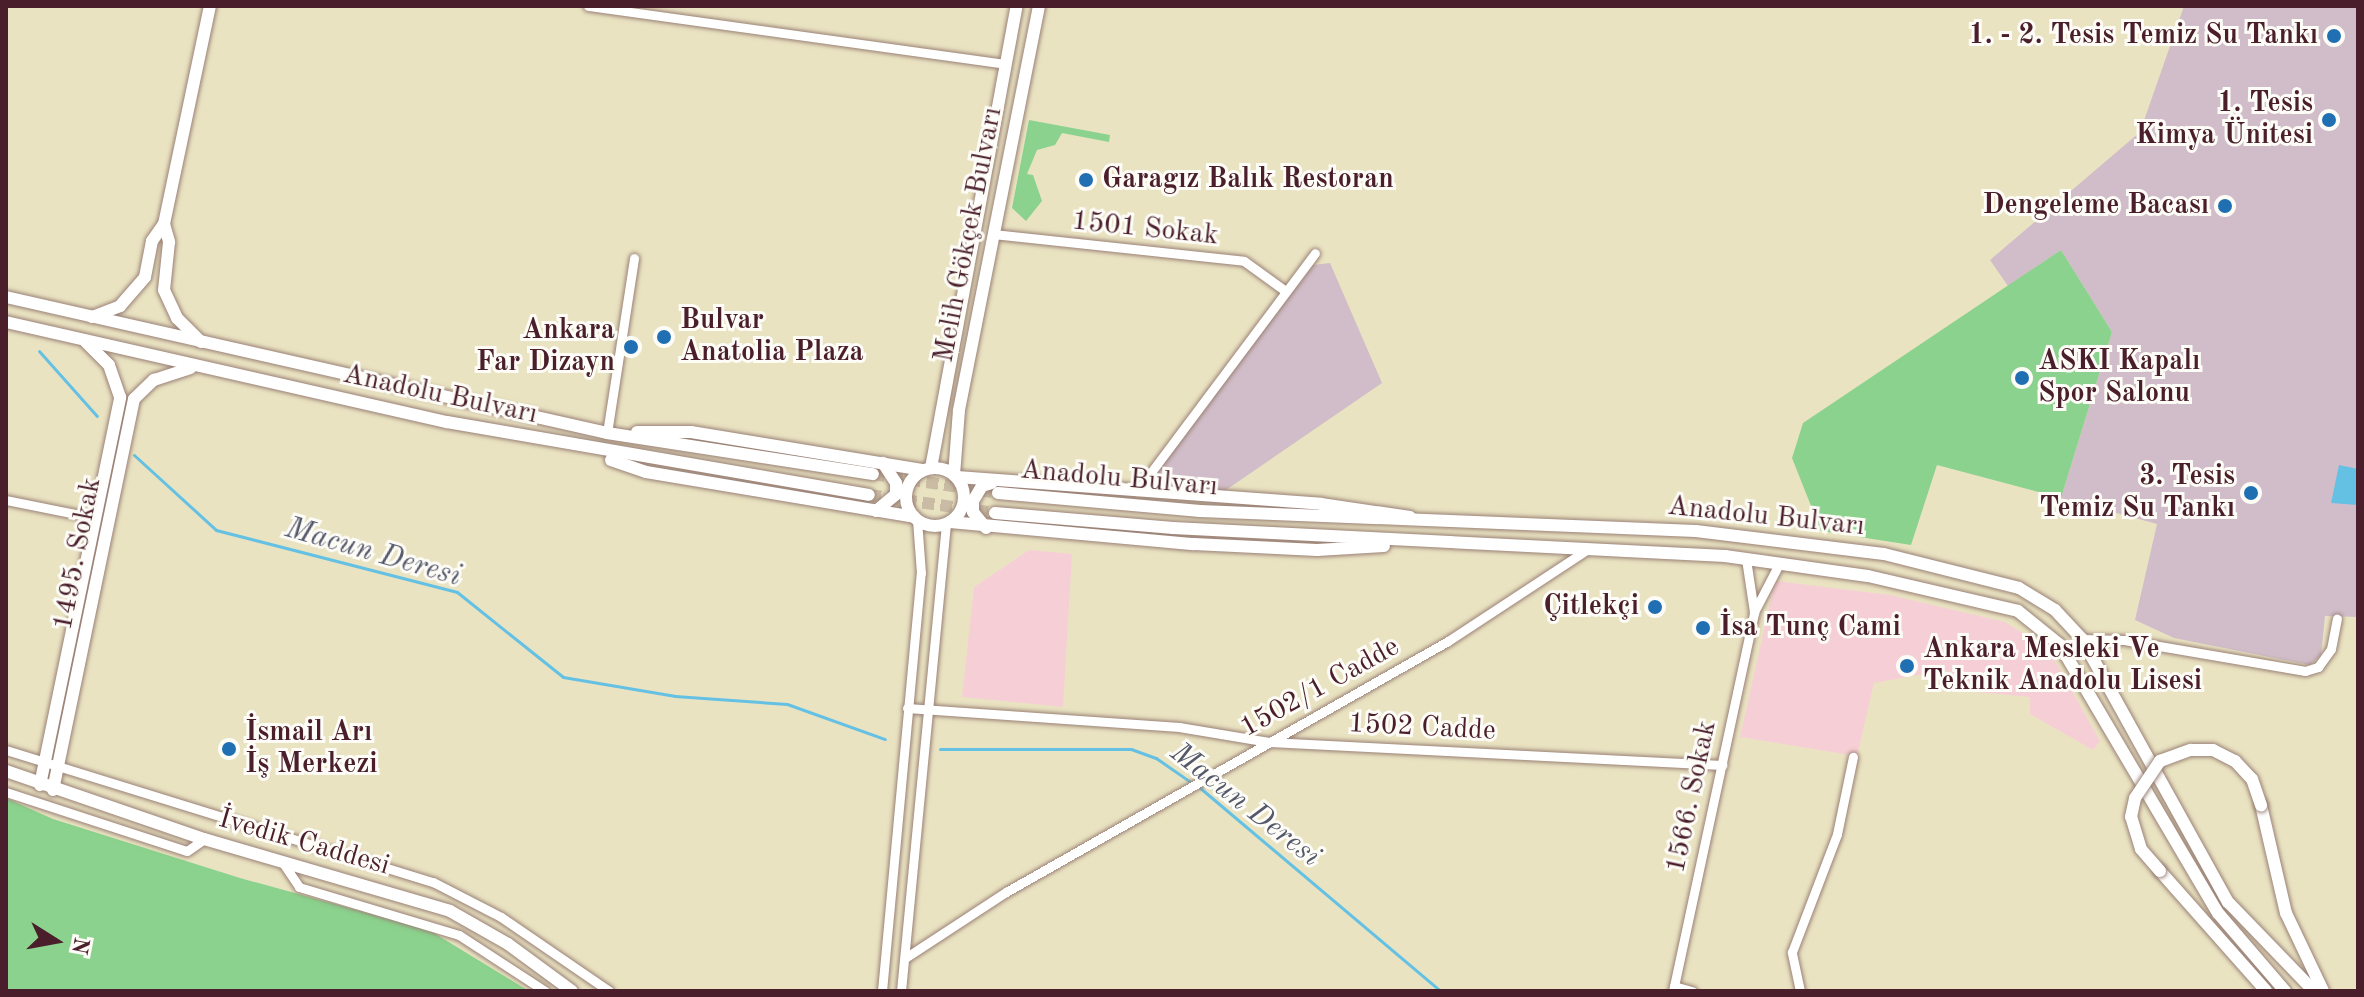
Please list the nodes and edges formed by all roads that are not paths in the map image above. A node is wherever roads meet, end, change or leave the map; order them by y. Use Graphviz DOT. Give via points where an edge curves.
graph roads {
  1 [pos="210,6"];
  2 [pos="588,6"];
  3 [pos="1017,6"];
  4 [pos="1039,6"];
  5 [pos="1006,64"];
  6 [pos="164,224"];
  7 [pos="993,234"];
  8 [pos="1315,253"];
  9 [pos="634,258"];
  10 [pos="1284,290"];
  11 [pos="6,297"];
  12 [pos="89,317"];
  13 [pos="6,322"];
  14 [pos="83,340"];
  15 [pos="202,344"];
  16 [pos="197,367"];
  17 [pos="611,433"];
  18 [pos="111,441"];
  19 [pos="125,444"];
  20 [pos="574,447"];
  21 [pos="883,463"];
  22 [pos="927,469"];
  23 [pos="873,474"];
  24 [pos="956,476"];
  25 [pos="998,487"];
  26 [pos="1137,491"];
  27 [pos="869,495"];
  28 [pos="6,500"];
  29 [pos="876,511"];
  30 [pos="995,513"];
  31 [pos="95,518"];
  32 [pos="915,518"];
  33 [pos="109,521"];
  34 [pos="1432,522"];
  35 [pos="948,523"];
  36 [pos="986,528"];
  37 [pos="1419,541"];
  38 [pos="1589,549"];
  39 [pos="1746,559"];
  40 [pos="1779,564"];
  41 [pos="1754,612"];
  42 [pos="2337,619"];
  43 [pos="2082,639"];
  44 [pos="907,708"];
  45 [pos="929,712"];
  46 [pos="1269,742"];
  47 [pos="6,750"];
  48 [pos="1853,757"];
  49 [pos="45,763"];
  50 [pos="1722,765"];
  51 [pos="58,768"];
  52 [pos="6,771"];
  53 [pos="40,785"];
  54 [pos="53,790"];
  55 [pos="6,792"];
  56 [pos="204,839"];
  57 [pos="283,863"];
  58 [pos="905,958"];
  59 [pos="1674,989"];
  60 [pos="545,991"];
  61 [pos="572,991"];
  62 [pos="609,991"];
  63 [pos="882,991"];
  64 [pos="901,991"];
  65 [pos="1692,991"];
  66 [pos="1800,991"];
  67 [pos="2266,991"];
  68 [pos="2285,991"];
  69 [pos="2314,991"];
  70 [pos="2323,991"];
  1 -- 6 [label="main road"];
  2 -- 5 [label="street"];
  3 -- 5 [label="main road, Melih Gökçek Bulvarı"];
  4 -- 7 [label="main road, Melih Gökçek Bulvarı"];
  5 -- 22 [label="main road, Melih Gökçek Bulvarı"];
  6 -- 12 [label="main road" via="152,241 145,277 120,306"];
  6 -- 15 [label="main road" via="169,242 162,276 169,304"];
  7 -- 10 [label="street, 1501 Sokak" via="1244,261"];
  7 -- 24 [label="main road, Melih Gökçek Bulvarı" via="959,410"];
  8 -- 10 [label="street"];
  9 -- 17 [label="street"];
  10 -- 26 [label="street"];
  11 -- 12 [label="main road, Anadolu Bulvarı"];
  12 -- 15 [label="main road, Anadolu Bulvarı"];
  13 -- 14 [label="main road, Anadolu Bulvarı"];
  14 -- 16 [label="main road, Anadolu Bulvarı"];
  14 -- 18 [label="main road, 1495. Sokak" via="116,380 120,397"];
  15 -- 17 [label="main road, Anadolu Bulvarı"];
  16 -- 19 [label="main road, 1495. Sokak" via="167,374 134,399"];
  16 -- 20 [label="main road, Anadolu Bulvarı"];
  17 -- 21 [label="main road" via="691,432"];
  17 -- 23 [label="main road, Anadolu Bulvarı"];
  18 -- 19 [label="main road"];
  18 -- 31 [label="main road, 1495. Sokak"];
  19 -- 33 [label="main road, 1495. Sokak"];
  20 -- 27 [label="main road, Anadolu Bulvarı"];
  20 -- 29 [label="main road" via="646,472"];
  21 -- 22 [label="main road"];
  21 -- 29 [label="main road" via="896,483 896,494"];
  22 -- 24 [label="main road"];
  22 -- 32 [label="main road" via="906,491"];
  24 -- 25 [label="main road"];
  24 -- 35 [label="main road" via="964,501"];
  25 -- 26 [label="main road"];
  25 -- 34 [label="main road, Anadolu Bulvarı" via="1169,509"];
  25 -- 36 [label="main road" via="982,486 973,501 973,512"];
  26 -- 34 [label="main road" via="1385,510"];
  28 -- 31 [label="street"];
  29 -- 32 [label="main road"];
  30 -- 37 [label="main road, Anadolu Bulvarı"];
  31 -- 33 [label="main road"];
  31 -- 49 [label="main road, 1495. Sokak"];
  32 -- 35 [label="main road"];
  32 -- 44 [label="street" via="921,573"];
  33 -- 51 [label="main road, 1495. Sokak"];
  34 -- 43 [label="main road, Anadolu Bulvarı" via="1696,531 1884,554 2019,588 2055,610"];
  35 -- 36 [label="main road"];
  35 -- 45 [label="street"];
  36 -- 37 [label="main road" via="1317,550"];
  37 -- 38 [label="main road, Anadolu Bulvarı"];
  38 -- 39 [label="main road, Anadolu Bulvarı"];
  38 -- 46 [label="street, 1502/1 Cadde" via="1448,641"];
  39 -- 40 [label="main road, Anadolu Bulvarı"];
  39 -- 41 [label="street"];
  40 -- 41 [label="street"];
  40 -- 68 [label="main road, Anadolu Bulvarı" via="1981,600 2018,611 2060,645 2218,913"];
  41 -- 50 [label="street, 1566. Sokak"];
  42 -- 43 [label="street" via="2331,649 2318,667 2305,671 2124,640"];
  43 -- 69 [label="main road, Anadolu Bulvarı" via="2228,902"];
  44 -- 45 [label="street"];
  44 -- 63 [label="street"];
  45 -- 46 [label="street, 1502 Cadde" via="1179,727"];
  45 -- 58 [label="street"];
  46 -- 50 [label="street, 1502 Cadde"];
  46 -- 58 [label="street, 1502/1 Cadde" via="1006,892"];
  47 -- 49 [label="street"];
  48 -- 66 [label="street" via="1837,834 1792,952"];
  49 -- 51 [label="street"];
  49 -- 53 [label="main road, 1495. Sokak"];
  50 -- 59 [label="street, 1566. Sokak"];
  51 -- 54 [label="main road, 1495. Sokak"];
  51 -- 62 [label="street" via="433,882 501,917"];
  52 -- 53 [label="main road, İvedik Caddesi"];
  53 -- 54 [label="main road, İvedik Caddesi"];
  54 -- 56 [label="main road, İvedik Caddesi"];
  55 -- 56 [label="street" via="187,851"];
  56 -- 57 [label="main road, İvedik Caddesi"];
  57 -- 60 [label="street" via="299,887 459,935"];
  57 -- 61 [label="main road, İvedik Caddesi" via="459,916"];
  58 -- 64 [label="street"];
  59 -- 65 [label="street"];
  67 -- 70 [label="main road, bridge" via="2141,849 2131,817 2135,798 2160,761 2191,750 2213,750 2235,761 2252,779 2286,913"];
}
